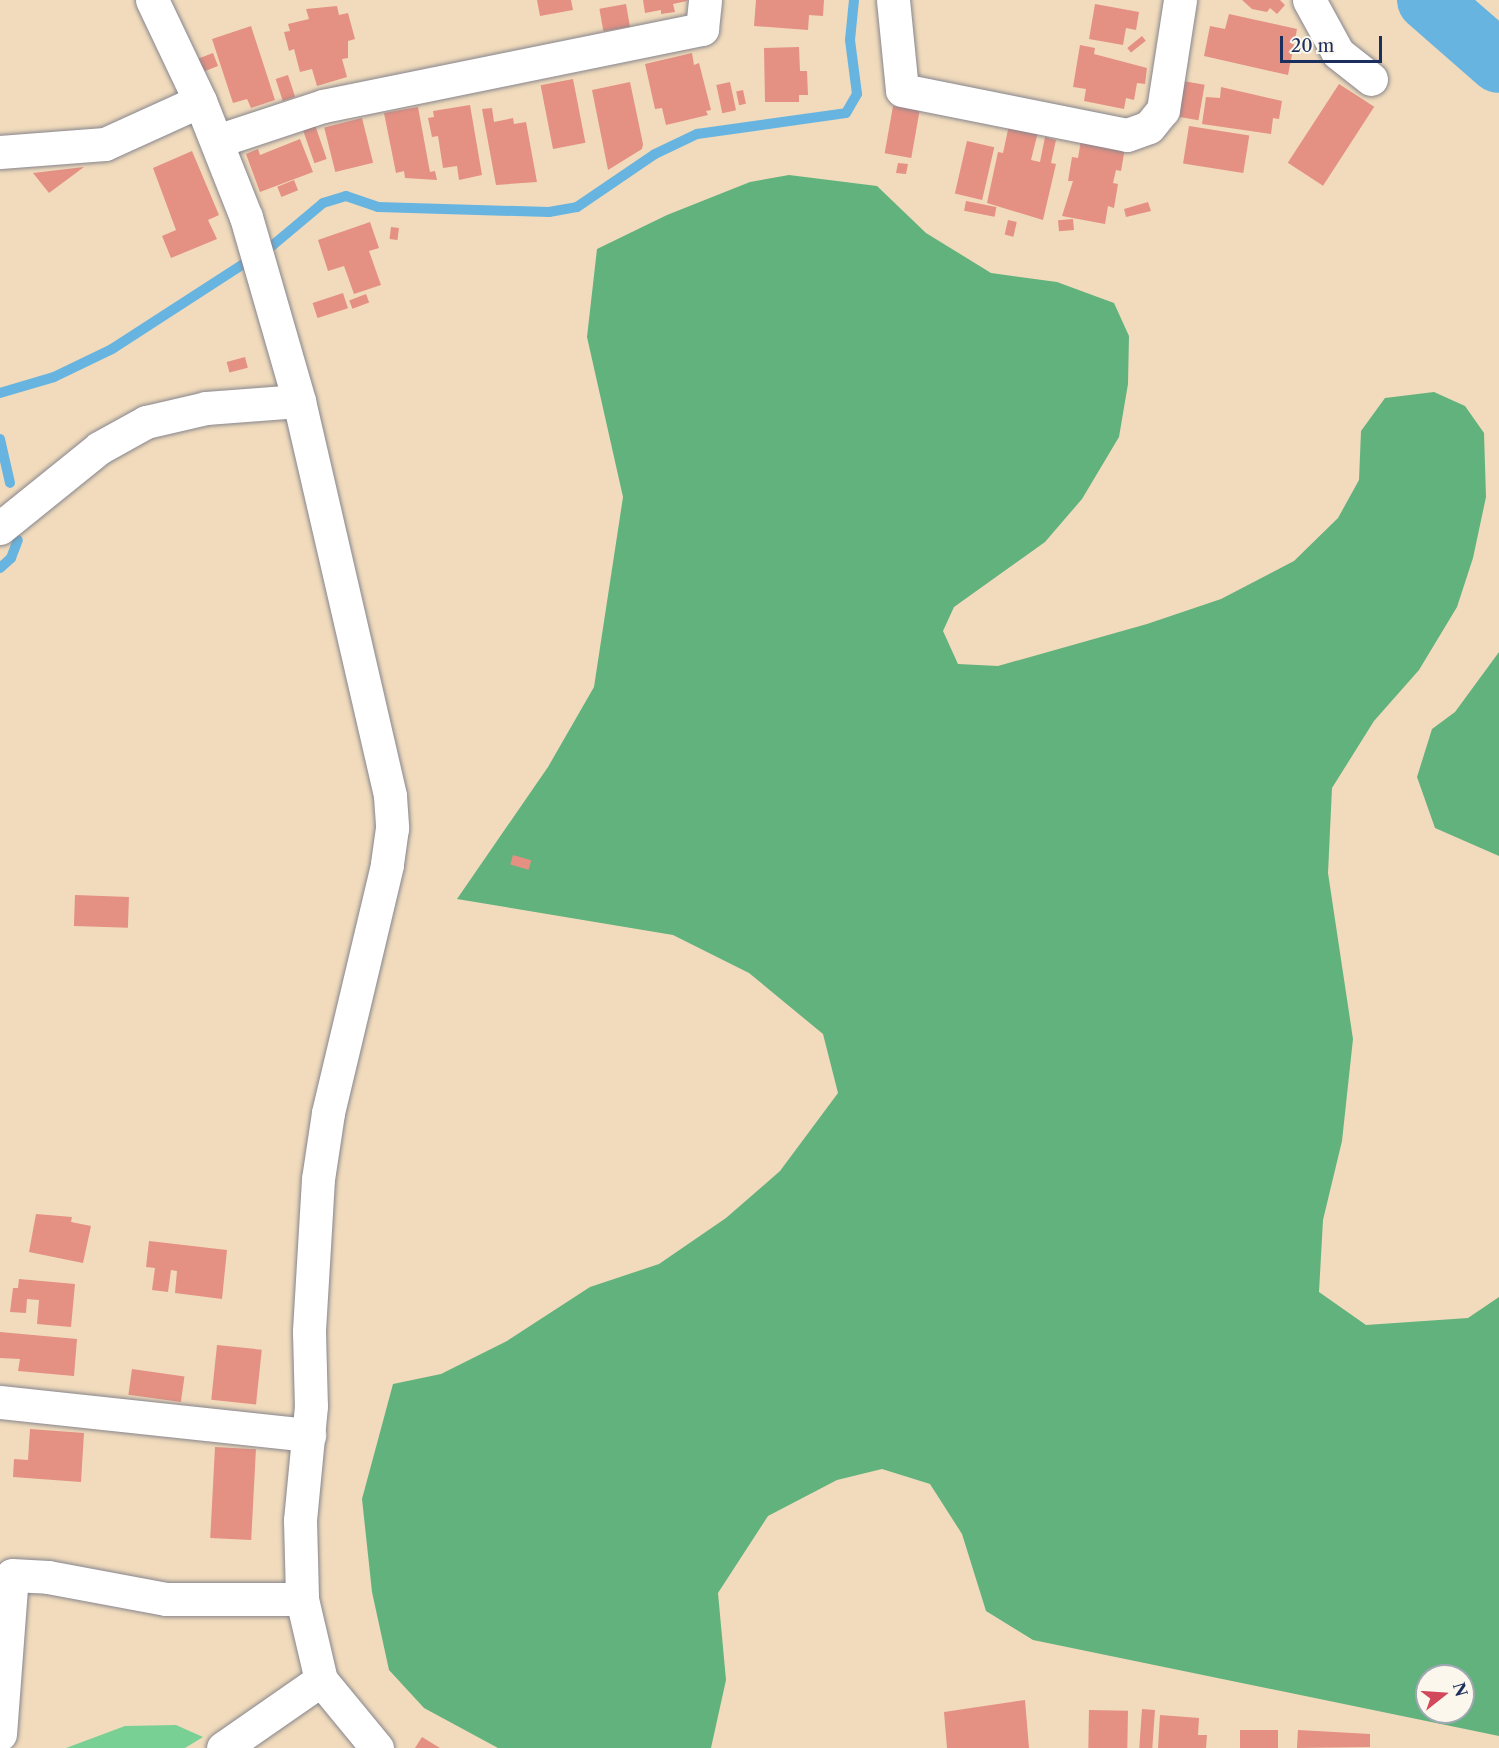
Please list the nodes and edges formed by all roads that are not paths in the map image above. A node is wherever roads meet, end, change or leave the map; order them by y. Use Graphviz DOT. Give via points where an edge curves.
graph roads {
  1 [pos="152,0"];
  2 [pos="705,0"];
  3 [pos="893,0"];
  4 [pos="1180,0"];
  5 [pos="1309,0"];
  6 [pos="1371,79"];
  7 [pos="200,101"];
  8 [pos="217,141"];
  9 [pos="0,152"];
  10 [pos="299,401"];
  11 [pos="0,528"];
  12 [pos="0,1402"];
  13 [pos="309,1435"];
  14 [pos="302,1599"];
  15 [pos="4,1621"];
  16 [pos="321,1680"];
  17 [pos="0,1734"];
  18 [pos="236,1745"];
  19 [pos="377,1748"];
  1 -- 7 [label="street"];
  2 -- 8 [label="street" via="702,29 322,106"];
  3 -- 4 [label="street" via="902,90 1127,135 1149,127 1163,110"];
  5 -- 6 [label="street" via="1338,53"];
  7 -- 8 [label="street"];
  7 -- 9 [label="street" via="105,144"];
  8 -- 10 [label="street" via="252,238"];
  10 -- 11 [label="street" via="206,408 146,422 99,448"];
  10 -- 13 [label="street" via="390,796 392,828 367,956 328,1113 318,1179 309,1332"];
  12 -- 13 [label="street"];
  13 -- 14 [label="street" via="300,1520"];
  14 -- 15 [label="street" via="166,1599 48,1577 12,1575"];
  14 -- 16 [label="street"];
  15 -- 17 [label="street"];
  16 -- 18 [label="street"];
  16 -- 19 [label="street"];
}
